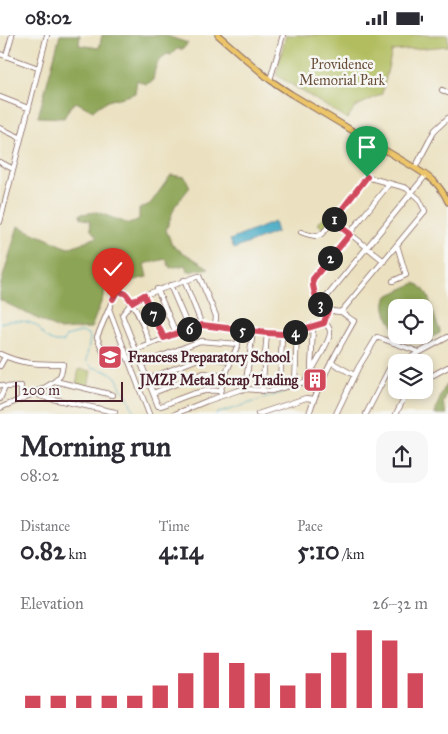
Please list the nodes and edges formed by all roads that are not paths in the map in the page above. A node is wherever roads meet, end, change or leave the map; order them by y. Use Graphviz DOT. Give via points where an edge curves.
graph roads {
  1 [pos="12,35"];
  2 [pos="46,35"];
  3 [pos="218,35"];
  4 [pos="283,35"];
  5 [pos="0,54"];
  6 [pos="6,56"];
  7 [pos="38,68"];
  8 [pos="270,80"];
  9 [pos="442,90"];
  10 [pos="448,93"];
  11 [pos="0,97"];
  12 [pos="28,108"];
  13 [pos="448,118"];
  14 [pos="0,128"];
  15 [pos="21,138"];
  16 [pos="0,162"];
  17 [pos="415,168"];
  18 [pos="13,169"];
  19 [pos="426,175"];
  20 [pos="389,184"];
  21 [pos="412,192"];
  22 [pos="448,202"];
  23 [pos="2,204"];
  24 [pos="333,221"];
  25 [pos="0,222"];
  26 [pos="300,233"];
  27 [pos="350,234"];
  28 [pos="397,245"];
  29 [pos="367,247"];
  30 [pos="384,261"];
  31 [pos="184,280"];
  32 [pos="393,281"];
  33 [pos="170,285"];
  34 [pos="158,289"];
  35 [pos="144,295"];
  36 [pos="132,302"];
  37 [pos="320,305"];
  38 [pos="109,309"];
  39 [pos="328,310"];
  40 [pos="340,312"];
  41 [pos="324,323"];
  42 [pos="202,325"];
  43 [pos="313,325"];
  44 [pos="215,327"];
  45 [pos="189,329"];
  46 [pos="240,330"];
  47 [pos="252,331"];
  48 [pos="297,331"];
  49 [pos="176,333"];
  50 [pos="267,333"];
  51 [pos="282,334"];
  52 [pos="448,337"];
  53 [pos="164,338"];
  54 [pos="150,344"];
  55 [pos="238,344"];
  56 [pos="136,350"];
  57 [pos="419,352"];
  58 [pos="0,354"];
  59 [pos="416,354"];
  60 [pos="126,355"];
  61 [pos="5,357"];
  62 [pos="232,361"];
  63 [pos="331,362"];
  64 [pos="142,364"];
  65 [pos="0,367"];
  66 [pos="448,367"];
  67 [pos="311,371"];
  68 [pos="388,371"];
  69 [pos="225,375"];
  70 [pos="354,375"];
  71 [pos="433,375"];
  72 [pos="148,379"];
  73 [pos="55,381"];
  74 [pos="295,384"];
  75 [pos="3,386"];
  76 [pos="280,388"];
  77 [pos="245,389"];
  78 [pos="37,391"];
  79 [pos="220,391"];
  80 [pos="262,391"];
  81 [pos="153,393"];
  82 [pos="113,395"];
  83 [pos="220,397"];
  84 [pos="0,399"];
  85 [pos="21,399"];
  86 [pos="314,399"];
  87 [pos="404,399"];
  88 [pos="0,408"];
  89 [pos="115,412"];
  90 [pos="149,414"];
  91 [pos="175,414"];
  92 [pos="258,414"];
  93 [pos="309,414"];
  94 [pos="336,414"];
  95 [pos="366,414"];
  96 [pos="396,414"];
  1 -- 6 [label="street"];
  2 -- 7 [label="street"];
  3 -- 8 [label="main road"];
  4 -- 8 [label="street"];
  5 -- 6 [label="street"];
  6 -- 7 [label="street"];
  7 -- 12 [label="street"];
  8 -- 17 [label="main road"];
  9 -- 10 [label="street"];
  11 -- 12 [label="street"];
  12 -- 15 [label="street"];
  13 -- 17 [label="street" via="435,130"];
  14 -- 15 [label="street"];
  15 -- 18 [label="street"];
  16 -- 18 [label="street"];
  17 -- 19 [label="main road"];
  18 -- 23 [label="street"];
  19 -- 21 [label="street"];
  19 -- 22 [label="main road" via="440,187"];
  20 -- 21 [label="street"];
  20 -- 24 [label="street" via="367,177"];
  20 -- 27 [label="street"];
  21 -- 28 [label="street" via="425,211"];
  21 -- 29 [label="street"];
  23 -- 25 [label="street"];
  24 -- 26 [label="street" via="322,235 314,237"];
  24 -- 27 [label="street"];
  27 -- 29 [label="street"];
  27 -- 37 [label="street" via="313,279"];
  28 -- 30 [label="street"];
  28 -- 32 [label="street" via="406,275"];
  29 -- 30 [label="street"];
  29 -- 37 [label="street"];
  30 -- 40 [label="street"];
  31 -- 33 [label="street"];
  31 -- 42 [label="street"];
  31 -- 44 [label="street" via="199,275 216,316"];
  33 -- 34 [label="street"];
  33 -- 45 [label="street"];
  34 -- 35 [label="street"];
  34 -- 49 [label="street"];
  35 -- 36 [label="street"];
  35 -- 53 [label="street"];
  36 -- 38 [label="street" via="119,291"];
  36 -- 54 [label="street"];
  36 -- 56 [label="street" via="122,315"];
  37 -- 39 [label="street"];
  38 -- 60 [label="street"];
  38 -- 60 [label="street" via="97,337 107,361"];
  39 -- 40 [label="street"];
  39 -- 41 [label="street"];
  40 -- 63 [label="street" via="354,321"];
  41 -- 43 [label="street"];
  41 -- 67 [label="street" via="330,333 328,341"];
  42 -- 44 [label="street"];
  42 -- 45 [label="street"];
  43 -- 48 [label="street"];
  43 -- 67 [label="street"];
  44 -- 46 [label="street"];
  45 -- 49 [label="street"];
  46 -- 47 [label="street"];
  46 -- 55 [label="street"];
  47 -- 50 [label="street"];
  47 -- 77 [label="street"];
  48 -- 51 [label="street"];
  48 -- 74 [label="street"];
  49 -- 53 [label="street"];
  50 -- 51 [label="street"];
  50 -- 80 [label="street"];
  51 -- 76 [label="street"];
  52 -- 57 [label="street"];
  53 -- 54 [label="street"];
  54 -- 56 [label="street"];
  55 -- 62 [label="street"];
  55 -- 64 [label="street" via="200,341"];
  56 -- 64 [label="street"];
  57 -- 59 [label="street"];
  57 -- 70 [label="street" via="376,337"];
  58 -- 61 [label="street"];
  60 -- 90 [label="street"];
  61 -- 65 [label="street"];
  61 -- 73 [label="street" via="32,365 63,365"];
  62 -- 69 [label="street"];
  62 -- 72 [label="street" via="203,357"];
  63 -- 70 [label="street"];
  63 -- 86 [label="street"];
  64 -- 72 [label="street"];
  66 -- 71 [label="street"];
  67 -- 74 [label="street" via="305,382"];
  68 -- 95 [label="street"];
  69 -- 79 [label="street"];
  69 -- 81 [label="street" via="204,373"];
  70 -- 94 [label="street"];
  72 -- 81 [label="street"];
  73 -- 78 [label="street"];
  73 -- 82 [label="street"];
  74 -- 76 [label="street"];
  75 -- 84 [label="street"];
  75 -- 85 [label="street" via="21,386"];
  76 -- 80 [label="street"];
  77 -- 80 [label="street"];
  77 -- 83 [label="street"];
  78 -- 85 [label="street"];
  78 -- 89 [label="street" via="43,397"];
  79 -- 81 [label="street" via="202,391 161,406 158,406"];
  79 -- 83 [label="street"];
  83 -- 91 [label="street"];
  85 -- 88 [label="street"];
  86 -- 92 [label="street" via="298,400"];
  86 -- 93 [label="street"];
  87 -- 96 [label="street"];
}
